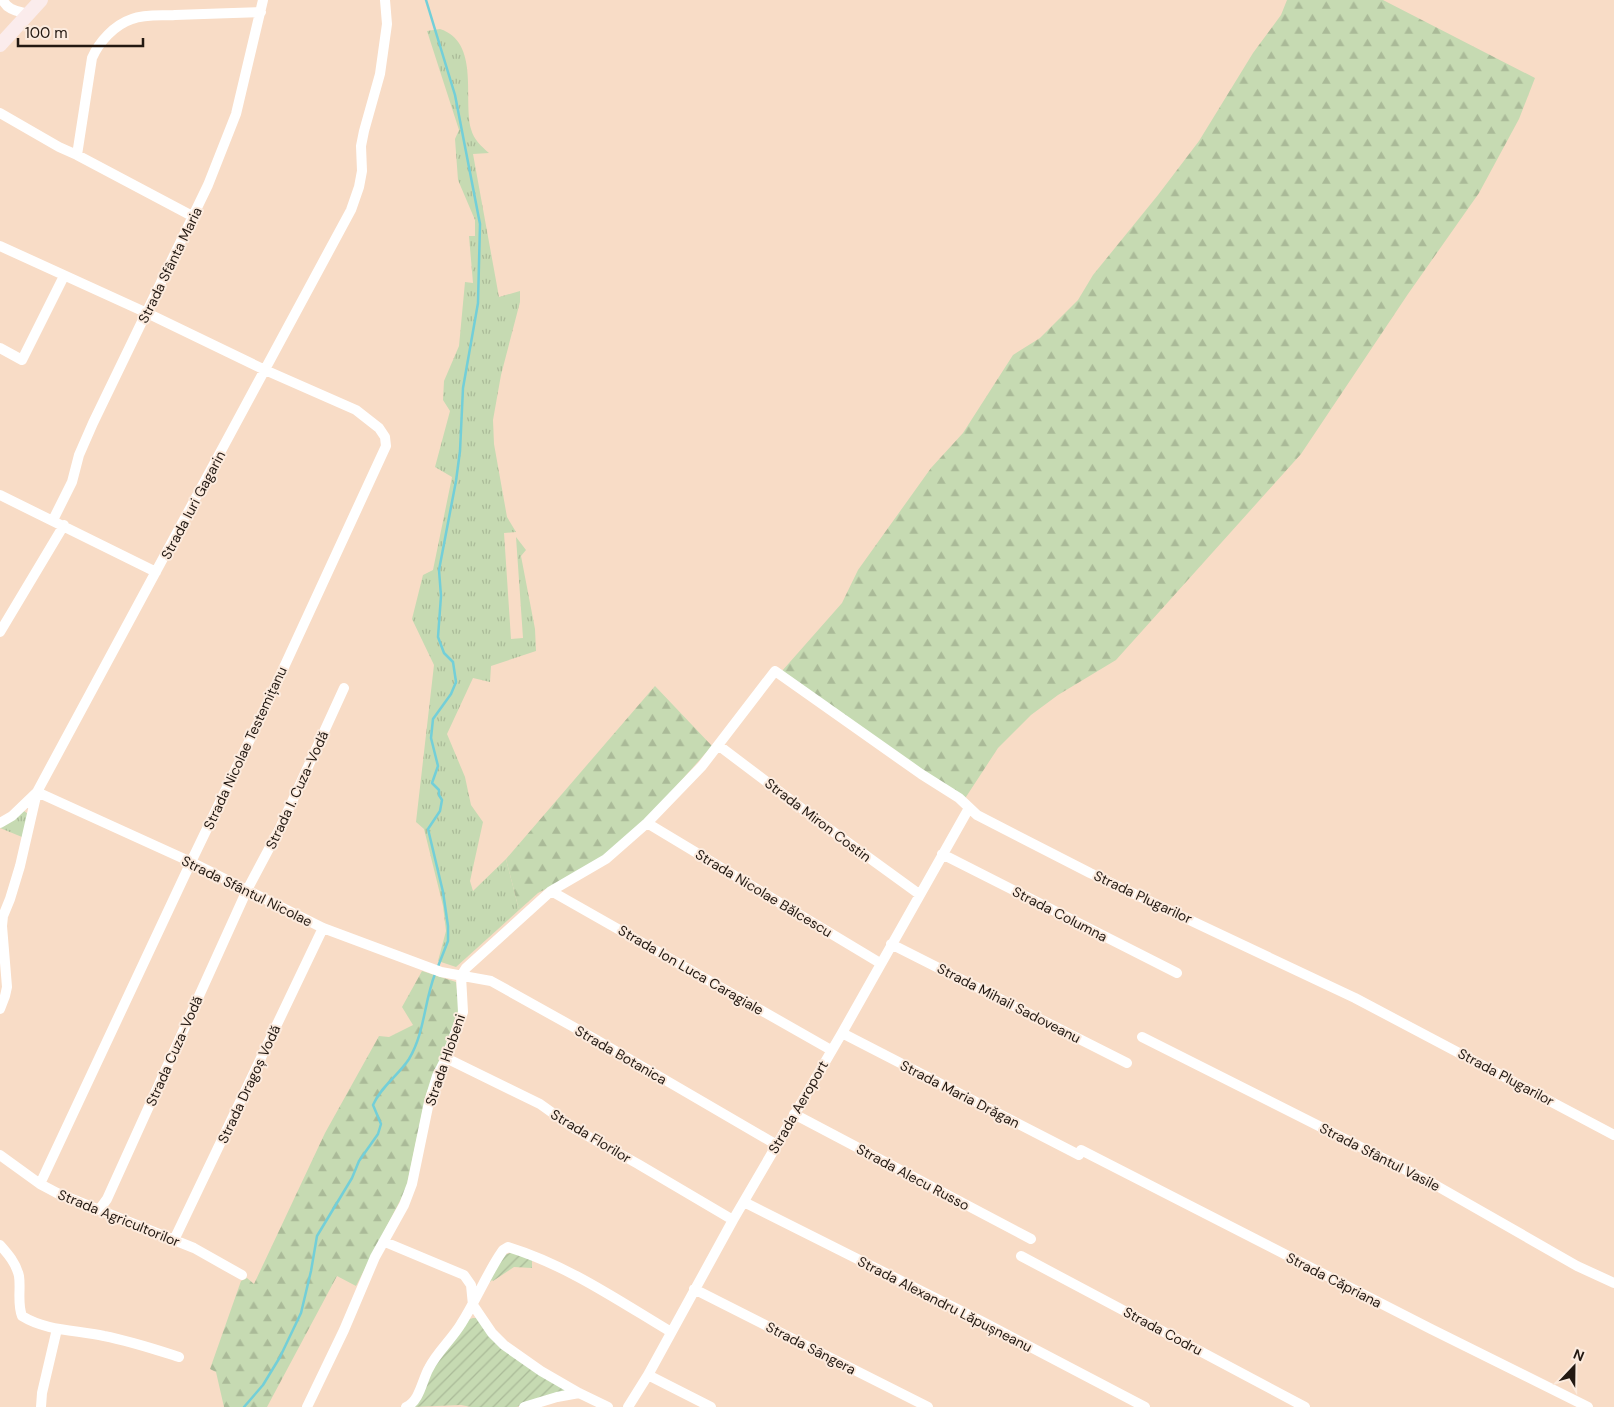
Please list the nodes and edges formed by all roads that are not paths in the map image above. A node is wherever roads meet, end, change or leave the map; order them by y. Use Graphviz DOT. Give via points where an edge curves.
graph roads {
  1 [pos="41,0"];
  2 [pos="263,0"];
  3 [pos="385,0"];
  4 [pos="1,1"];
  5 [pos="261,12"];
  6 [pos="28,14"];
  7 [pos="0,45"];
  8 [pos="0,113"];
  9 [pos="77,155"];
  10 [pos="194,217"];
  11 [pos="0,246"];
  12 [pos="64,276"];
  13 [pos="147,314"];
  14 [pos="0,348"];
  15 [pos="265,370"];
  16 [pos="0,495"];
  17 [pos="53,520"];
  18 [pos="64,526"];
  19 [pos="156,572"];
  20 [pos="0,632"];
  21 [pos="344,688"];
  22 [pos="718,745"];
  23 [pos="37,792"];
  24 [pos="969,808"];
  25 [pos="0,823"];
  26 [pos="647,823"];
  27 [pos="942,854"];
  28 [pos="191,862"];
  29 [pos="247,890"];
  30 [pos="551,891"];
  31 [pos="919,894"];
  32 [pos="323,928"];
  33 [pos="891,944"];
  34 [pos="880,963"];
  35 [pos="1177,973"];
  36 [pos="461,976"];
  37 [pos="0,1009"];
  38 [pos="842,1033"];
  39 [pos="1142,1037"];
  40 [pos="831,1050"];
  41 [pos="446,1058"];
  42 [pos="1127,1063"];
  43 [pos="794,1114"];
  44 [pos="1614,1135"];
  45 [pos="777,1145"];
  46 [pos="1080,1152"];
  47 [pos="0,1155"];
  48 [pos="40,1184"];
  49 [pos="744,1202"];
  50 [pos="98,1210"];
  51 [pos="732,1220"];
  52 [pos="1031,1239"];
  53 [pos="174,1240"];
  54 [pos="385,1242"];
  55 [pos="0,1245"];
  56 [pos="1020,1256"];
  57 [pos="242,1275"];
  58 [pos="1614,1283"];
  59 [pos="694,1289"];
  60 [pos="473,1305"];
  61 [pos="57,1329"];
  62 [pos="671,1332"];
  63 [pos="179,1357"];
  64 [pos="648,1375"];
  65 [pos="579,1393"];
  66 [pos="41,1407"];
  67 [pos="308,1407"];
  68 [pos="406,1407"];
  69 [pos="524,1407"];
  70 [pos="608,1407"];
  71 [pos="628,1407"];
  72 [pos="711,1407"];
  73 [pos="928,1407"];
  74 [pos="1145,1407"];
  75 [pos="1305,1407"];
  76 [pos="1588,1407"];
  1 -- 6 [label="main road"];
  2 -- 5 [label="street, Strada Sfânta Maria"];
  3 -- 15 [label="street, Strada Iuri Gagarin" via="384,49 362,138 360,187 351,210"];
  4 -- 6 [label="street" via="11,9"];
  5 -- 9 [label="street" via="132,19 104,38 92,58"];
  5 -- 10 [label="street, Strada Sfânta Maria" via="236,114"];
  6 -- 7 [label="main road"];
  8 -- 9 [label="street"];
  9 -- 10 [label="street"];
  10 -- 13 [label="street, Strada Sfânta Maria"];
  11 -- 12 [label="street, Strada Nicolae Testemițanu"];
  12 -- 13 [label="street, Strada Nicolae Testemițanu"];
  12 -- 14 [label="street" via="22,360"];
  13 -- 15 [label="street, Strada Nicolae Testemițanu"];
  13 -- 17 [label="street, Strada Sfânta Maria" via="79,455 72,482"];
  15 -- 19 [label="street, Strada Iuri Gagarin"];
  15 -- 28 [label="street, Strada Nicolae Testemițanu" via="356,410 379,428 386,446"];
  16 -- 17 [label="street"];
  17 -- 18 [label="street"];
  18 -- 19 [label="street"];
  18 -- 20 [label="street"];
  19 -- 23 [label="street, Strada Iuri Gagarin"];
  21 -- 29 [label="street, Strada I. Cuza-Vodă" via="280,828"];
  22 -- 24 [label="street, Strada Plugarilor" via="775,671"];
  22 -- 26 [label="street"];
  22 -- 31 [label="street, Strada Miron Costin"];
  23 -- 25 [label="street"];
  23 -- 28 [label="street, Strada Sfântul Nicolae"];
  23 -- 37 [label="street, Strada Iuri Gagarin" via="20,866 3,916 7,987"];
  24 -- 27 [label="street, Strada Aeroport"];
  24 -- 44 [label="street, Strada Plugarilor" via="1090,873 1355,998"];
  26 -- 30 [label="street" via="606,859"];
  26 -- 34 [label="street, Strada Nicolae Bălcescu"];
  27 -- 31 [label="street, Strada Aeroport"];
  27 -- 35 [label="street, Strada Columna"];
  28 -- 29 [label="street, Strada Sfântul Nicolae"];
  28 -- 48 [label="street, Strada Nicolae Testemițanu"];
  29 -- 32 [label="street, Strada Sfântul Nicolae"];
  29 -- 50 [label="street, Strada Cuza-Vodă" via="107,1199"];
  30 -- 36 [label="street"];
  30 -- 40 [label="street, Strada Ion Luca Caragiale"];
  31 -- 33 [label="street, Strada Aeroport"];
  32 -- 36 [label="street, Strada Sfântul Nicolae" via="436,970"];
  32 -- 53 [label="street, Strada Dragoș Vodă"];
  33 -- 34 [label="street, Strada Aeroport"];
  33 -- 42 [label="street, Strada Mihail Sadoveanu"];
  34 -- 38 [label="street, Strada Aeroport"];
  36 -- 41 [label="street, Strada Hlobeni" via="463,1012"];
  36 -- 45 [label="street, Strada Botanica" via="491,981"];
  38 -- 40 [label="street, Strada Aeroport"];
  38 -- 46 [label="street, Strada Maria Drăgan"];
  39 -- 58 [label="street, Strada Sfântul Vasile" via="1430,1182 1577,1266"];
  40 -- 43 [label="street, Strada Aeroport"];
  41 -- 51 [label="street, Strada Florilor" via="540,1104 575,1129"];
  41 -- 54 [label="street, Strada Hlobeni" via="429,1102 412,1184"];
  43 -- 45 [label="street, Strada Aeroport"];
  43 -- 52 [label="street, Strada Alecu Russo"];
  45 -- 49 [label="street, Strada Aeroport"];
  46 -- 76 [label="street, Strada Căpriana"];
  47 -- 48 [label="street, Strada Agricultorilor"];
  48 -- 50 [label="street, Strada Agricultorilor"];
  49 -- 51 [label="street, Strada Aeroport"];
  49 -- 74 [label="street, Strada Alexandru Lăpușneanu"];
  50 -- 53 [label="street, Strada Agricultorilor"];
  51 -- 59 [label="street, Strada Aeroport"];
  53 -- 57 [label="street, Strada Agricultorilor"];
  54 -- 60 [label="street" via="464,1276 471,1285"];
  54 -- 67 [label="street, Strada Hlobeni"];
  55 -- 61 [label="street" via="15,1264 19,1276 22,1316"];
  56 -- 75 [label="street, Strada Codru"];
  59 -- 62 [label="street, Strada Aeroport"];
  59 -- 73 [label="street, Strada Sângera"];
  60 -- 62 [label="street" via="494,1264 508,1247 551,1263"];
  60 -- 65 [label="street" via="504,1345"];
  60 -- 68 [label="street" via="429,1367 416,1397"];
  61 -- 63 [label="street" via="103,1335"];
  61 -- 66 [label="street"];
  62 -- 64 [label="street, Strada Aeroport"];
  64 -- 71 [label="street, Strada Aeroport"];
  64 -- 72 [label="street"];
  65 -- 69 [label="street"];
  65 -- 70 [label="street"];
}
